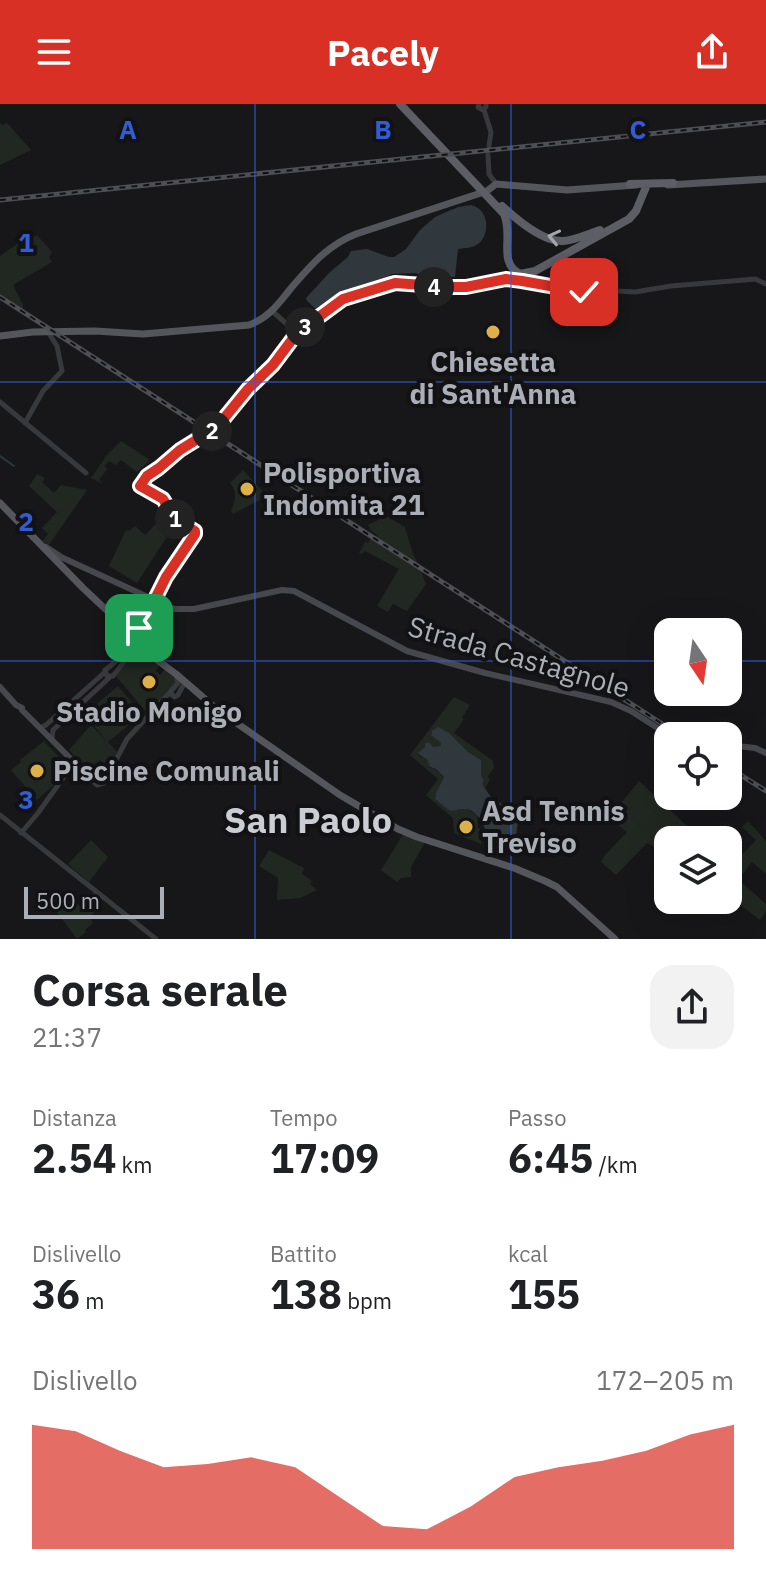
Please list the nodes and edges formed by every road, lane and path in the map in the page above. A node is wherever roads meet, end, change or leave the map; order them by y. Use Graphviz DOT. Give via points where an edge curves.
graph roads {
  1 [pos="402,104"];
  2 [pos="483,106"];
  3 [pos="489,146"];
  4 [pos="488,155"];
  5 [pos="766,179"];
  6 [pos="673,183"];
  7 [pos="684,184"];
  8 [pos="631,185"];
  9 [pos="659,185"];
  10 [pos="493,189"];
  11 [pos="644,191"];
  12 [pos="504,211"];
  13 [pos="766,284"];
  14 [pos="272,311"];
  15 [pos="48,332"];
  16 [pos="297,333"];
  17 [pos="0,336"];
  18 [pos="0,402"];
  19 [pos="25,423"];
  20 [pos="86,473"];
  21 [pos="0,503"];
  22 [pos="37,540"];
  23 [pos="155,602"];
  24 [pos="136,644"];
  25 [pos="110,672"];
  26 [pos="176,674"];
  27 [pos="0,688"];
  28 [pos="179,689"];
  29 [pos="19,709"];
  30 [pos="654,726"];
  31 [pos="39,728"];
  32 [pos="52,740"];
  33 [pos="742,746"];
  34 [pos="766,753"];
  35 [pos="73,767"];
  36 [pos="0,815"];
  37 [pos="23,831"];
  38 [pos="156,939"];
  39 [pos="615,939"];
  1 -- 10 [label="highway" via="470,175"];
  2 -- 3 [label="street" via="491,132"];
  4 -- 10 [label="street"];
  5 -- 7 [label="main road"];
  6 -- 7 [label="main road"];
  6 -- 8 [label="main road"];
  6 -- 11 [label="highway"];
  7 -- 9 [label="main road"];
  8 -- 10 [label="main road"];
  8 -- 11 [label="highway"];
  9 -- 11 [label="highway"];
  10 -- 12 [label="highway"];
  10 -- 14 [label="main road" via="339,242"];
  11 -- 12 [label="highway, one-way" via="624,221 567,240 551,239"];
  11 -- 12 [label="highway" via="626,221 525,274 508,263"];
  13 -- 16 [label="street" via="755,279 584,292 506,279 466,287 395,283 343,299"];
  14 -- 15 [label="main road" via="255,323 233,327 143,334"];
  14 -- 16 [label="street"];
  15 -- 17 [label="main road"];
  15 -- 19 [label="street" via="62,371 39,396"];
  16 -- 23 [label="street" via="217,427 180,450 140,486 163,499 175,519 195,531"];
  18 -- 19 [label="street"];
  19 -- 20 [label="street"];
  21 -- 22 [label="main road"];
  22 -- 23 [label="main road, Strada Castagnole"];
  22 -- 24 [label="main road"];
  23 -- 24 [label="main road" via="139,626"];
  23 -- 30 [label="main road, Strada Castagnole" via="187,610 294,591 407,651 611,702"];
  24 -- 25 [label="street"];
  24 -- 26 [label="main road"];
  25 -- 31 [label="street"];
  25 -- 32 [label="street" via="52,731"];
  26 -- 28 [label="main road"];
  26 -- 28 [label="street"];
  27 -- 29 [label="main road"];
  28 -- 35 [label="street" via="127,739 104,783"];
  28 -- 39 [label="main road" via="213,706 364,809 417,837 557,887"];
  29 -- 31 [label="main road"];
  29 -- 35 [label="main road"];
  31 -- 32 [label="main road"];
  32 -- 35 [label="main road"];
  33 -- 34 [label="main road"];
  35 -- 37 [label="street"];
  36 -- 37 [label="street"];
  37 -- 38 [label="street"];
}
